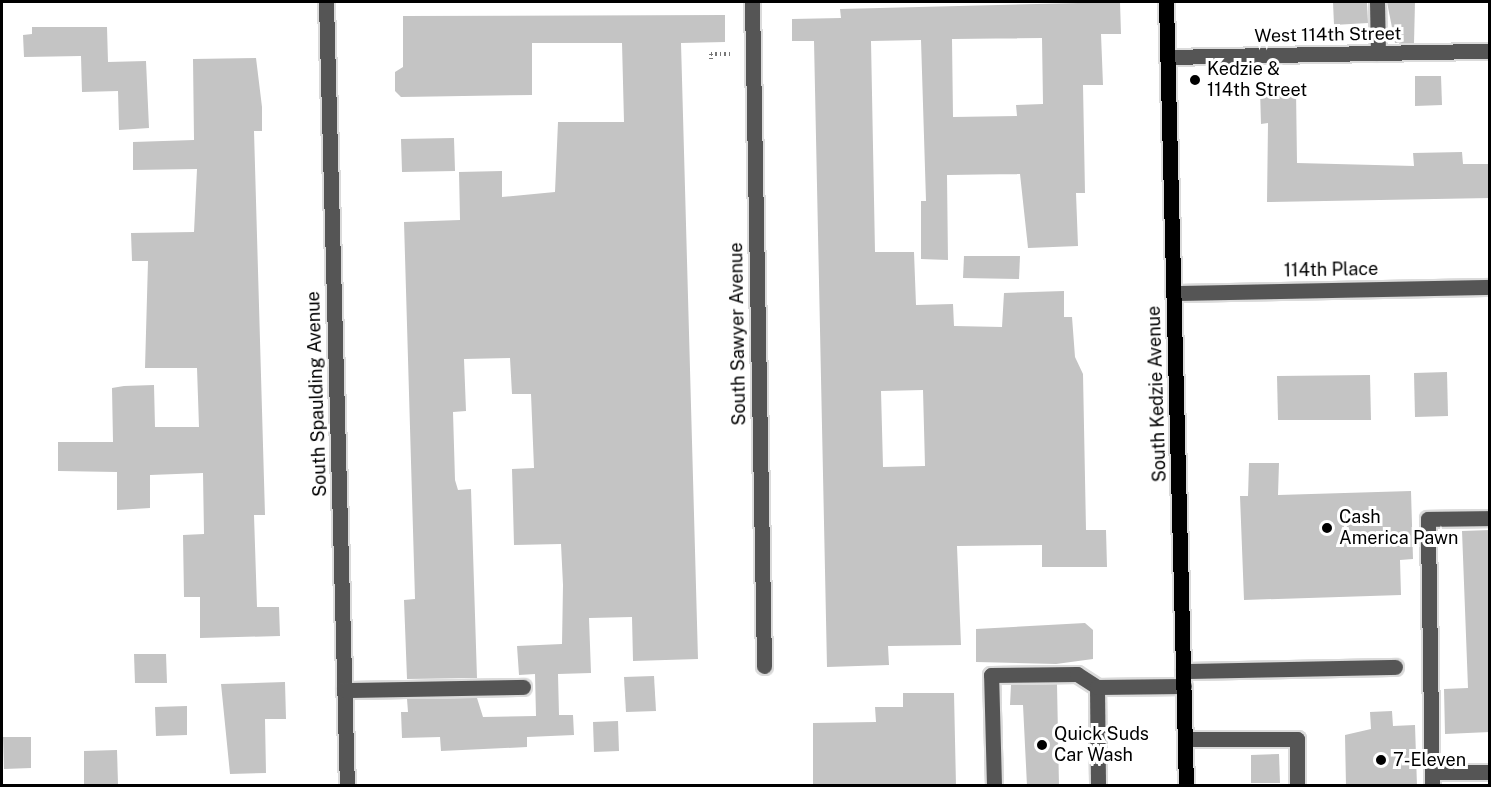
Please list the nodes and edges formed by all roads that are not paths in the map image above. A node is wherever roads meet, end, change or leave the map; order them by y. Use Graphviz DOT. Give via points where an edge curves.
graph roads {
  1 [pos="326,2"];
  2 [pos="752,2"];
  3 [pos="1166,2"];
  4 [pos="1377,2"];
  5 [pos="1490,51"];
  6 [pos="1378,53"];
  7 [pos="1167,57"];
  8 [pos="1490,287"];
  9 [pos="1173,293"];
  10 [pos="1490,518"];
  11 [pos="764,666"];
  12 [pos="1395,667"];
  13 [pos="1184,678"];
  14 [pos="523,687"];
  15 [pos="1096,687"];
  16 [pos="344,690"];
  17 [pos="1185,740"];
  18 [pos="1490,772"];
  19 [pos="1432,779"];
  20 [pos="347,786"];
  21 [pos="994,786"];
  22 [pos="1098,786"];
  23 [pos="1186,786"];
  24 [pos="1297,786"];
  1 -- 16 [label="street, South Spaulding Avenue"];
  2 -- 11 [label="street, South Sawyer Avenue"];
  3 -- 7 [label="main road, South Kedzie Avenue"];
  4 -- 6 [label="street"];
  5 -- 6 [label="street, West 114th Street"];
  6 -- 7 [label="street, West 114th Street"];
  7 -- 9 [label="main road, South Kedzie Avenue"];
  8 -- 9 [label="street, 114th Place"];
  9 -- 13 [label="main road, South Kedzie Avenue"];
  10 -- 19 [label="street" via="1428,519"];
  12 -- 13 [label="street"];
  13 -- 15 [label="street"];
  13 -- 17 [label="main road, South Kedzie Avenue"];
  14 -- 16 [label="street"];
  15 -- 21 [label="street" via="1077,674 991,675"];
  15 -- 22 [label="street"];
  16 -- 20 [label="street, South Spaulding Avenue"];
  17 -- 23 [label="main road, South Kedzie Avenue"];
  17 -- 24 [label="street" via="1297,739"];
  18 -- 19 [label="street"];
}
